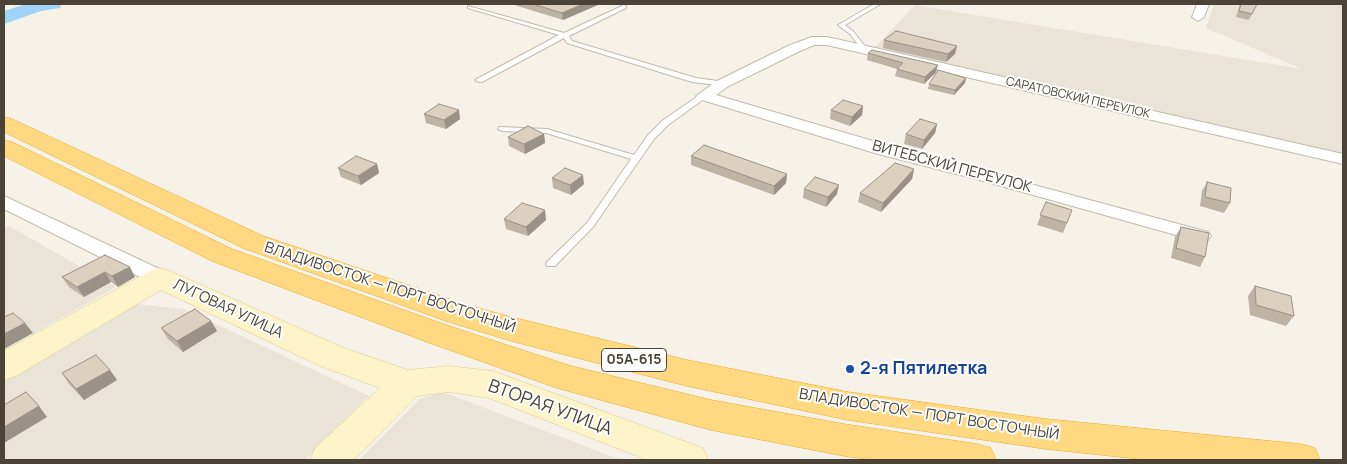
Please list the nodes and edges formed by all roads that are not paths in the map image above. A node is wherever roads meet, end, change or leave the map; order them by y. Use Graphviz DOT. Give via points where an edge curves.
graph roads {
  1 [pos="878,4"];
  2 [pos="1203,4"];
  3 [pos="470,7"];
  4 [pos="624,7"];
  5 [pos="1198,17"];
  6 [pos="564,35"];
  7 [pos="864,49"];
  8 [pos="479,80"];
  9 [pos="722,84"];
  10 [pos="704,96"];
  11 [pos="4,124"];
  12 [pos="502,129"];
  13 [pos="4,147"];
  14 [pos="636,158"];
  15 [pos="1343,159"];
  16 [pos="9,210"];
  17 [pos="1201,236"];
  18 [pos="551,264"];
  19 [pos="160,278"];
  20 [pos="4,367"];
  21 [pos="407,384"];
  22 [pos="329,460"];
  23 [pos="689,460"];
  24 [pos="977,460"];
  25 [pos="1301,460"];
  1 -- 7 [label="lane" via="841,25"];
  2 -- 5 [label="street"];
  3 -- 6 [label="lane"];
  4 -- 6 [label="lane"];
  6 -- 8 [label="lane"];
  6 -- 9 [label="lane" via="569,42 695,80"];
  7 -- 9 [label="street, САРАТОВСКИЙ ПЕРЕУЛОК" via="835,42 812,41"];
  7 -- 15 [label="street, САРАТОВСКИЙ ПЕРЕУЛОК"];
  9 -- 10 [label="street"];
  10 -- 14 [label="lane" via="665,123"];
  10 -- 17 [label="street, ВИТЕБСКИЙ ПЕРЕУЛОК" via="884,150"];
  11 -- 25 [label="highway, ВЛАДИВОСТОК — ПОРТ ВОСТОЧНЫЙ / 05А-615" via="253,242 511,329 687,372 848,406 1046,434"];
  12 -- 14 [label="lane" via="547,131"];
  13 -- 24 [label="highway, ВЛАДИВОСТОК — ПОРТ ВОСТОЧНЫЙ / 05А-615" via="222,255 569,378 710,415"];
  14 -- 18 [label="lane" via="590,225"];
  16 -- 19 [label="street"];
  19 -- 20 [label="main road, ЛУГОВАЯ УЛИЦА"];
  19 -- 21 [label="main road, ЛУГОВАЯ УЛИЦА" via="332,357"];
  21 -- 22 [label="main road"];
  21 -- 23 [label="main road, ВТОРАЯ УЛИЦА" via="449,378 493,385"];
}
